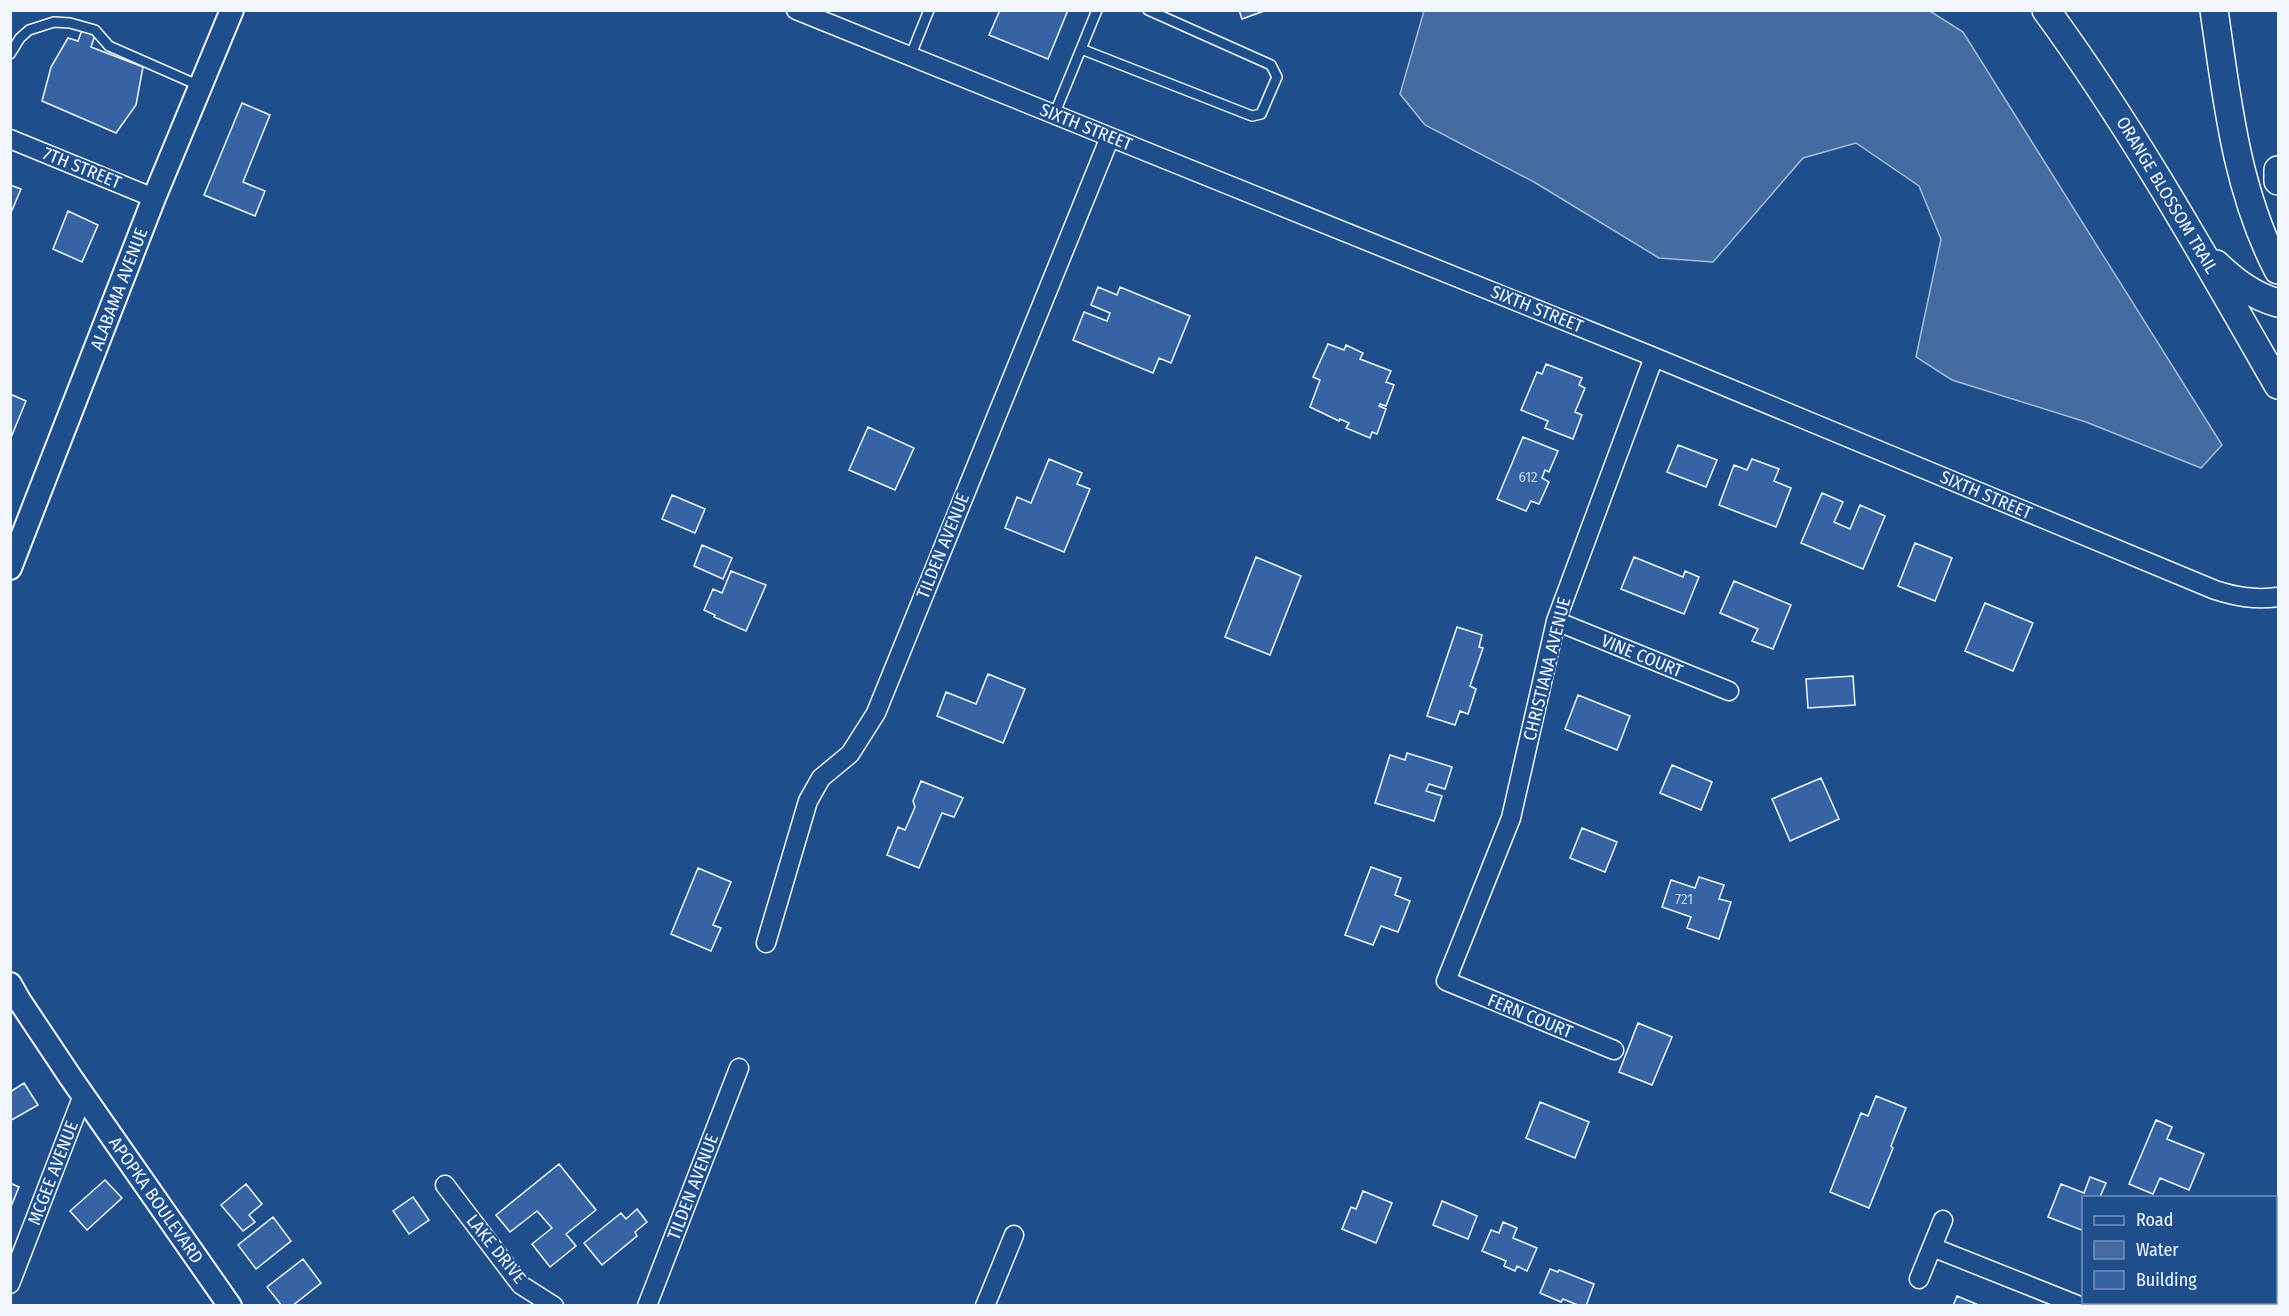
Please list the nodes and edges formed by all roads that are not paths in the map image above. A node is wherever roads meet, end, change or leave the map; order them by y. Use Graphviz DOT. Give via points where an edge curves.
graph roads {
  1 [pos="232,10"];
  2 [pos="796,10"];
  3 [pos="929,10"];
  4 [pos="1097,10"];
  5 [pos="1148,10"];
  6 [pos="2046,10"];
  7 [pos="2214,10"];
  8 [pos="1081,49"];
  9 [pos="10,54"];
  10 [pos="910,57"];
  11 [pos="200,86"];
  12 [pos="1054,115"];
  13 [pos="1110,137"];
  14 [pos="10,139"];
  15 [pos="2278,170"];
  16 [pos="2278,181"];
  17 [pos="154,198"];
  18 [pos="2200,249"];
  19 [pos="2278,270"];
  20 [pos="2278,303"];
  21 [pos="1654,357"];
  22 [pos="2278,385"];
  23 [pos="10,568"];
  24 [pos="2278,597"];
  25 [pos="1556,621"];
  26 [pos="1729,691"];
  27 [pos="766,943"];
  28 [pos="1446,981"];
  29 [pos="13,994"];
  30 [pos="1614,1050"];
  31 [pos="739,1068"];
  32 [pos="83,1095"];
  33 [pos="445,1185"];
  34 [pos="1943,1220"];
  35 [pos="1014,1235"];
  36 [pos="1932,1247"];
  37 [pos="1919,1279"];
  38 [pos="10,1284"];
  39 [pos="230,1305"];
  40 [pos="554,1305"];
  41 [pos="647,1305"];
  42 [pos="985,1305"];
  43 [pos="2080,1305"];
  1 -- 11 [label="street, ALABAMA AVENUE"];
  2 -- 10 [label="street, SIXTH STREET"];
  3 -- 10 [label="lane"];
  4 -- 8 [label="lane"];
  5 -- 8 [label="lane" via="1271,65 1277,77 1261,114 1252,116"];
  6 -- 18 [label="main road, ORANGE BLOSSOM TRAIL" via="2104,92"];
  7 -- 19 [label="main road" via="2241,176"];
  8 -- 12 [label="lane"];
  9 -- 11 [label="lane" via="28,30 54,22 70,23 95,30 109,46"];
  10 -- 12 [label="street, SIXTH STREET"];
  11 -- 17 [label="street, ALABAMA AVENUE"];
  12 -- 13 [label="street, SIXTH STREET"];
  13 -- 21 [label="street, SIXTH STREET"];
  13 -- 27 [label="street, TILDEN AVENUE" via="876,713 850,754 821,778 808,801"];
  14 -- 17 [label="street, 7TH STREET"];
  15 -- 16 [label="main road"];
  17 -- 23 [label="street, ALABAMA AVENUE"];
  18 -- 20 [label="main road" via="2239,285"];
  18 -- 22 [label="main road, ORANGE BLOSSOM TRAIL"];
  21 -- 24 [label="street, SIXTH STREET" via="2215,590 2249,598"];
  21 -- 25 [label="street, CHRISTIANA AVENUE"];
  25 -- 26 [label="street, VINE COURT"];
  25 -- 28 [label="street, CHRISTIANA AVENUE" via="1511,818"];
  28 -- 30 [label="street, FERN COURT"];
  29 -- 32 [label="street"];
  31 -- 41 [label="street, TILDEN AVENUE"];
  32 -- 38 [label="street, MCGEE AVENUE"];
  32 -- 39 [label="street, APOPKA BOULEVARD"];
  33 -- 40 [label="street, LAKE DRIVE" via="521,1284"];
  34 -- 36 [label="street"];
  35 -- 42 [label="street"];
  36 -- 37 [label="street"];
  36 -- 43 [label="street"];
}
